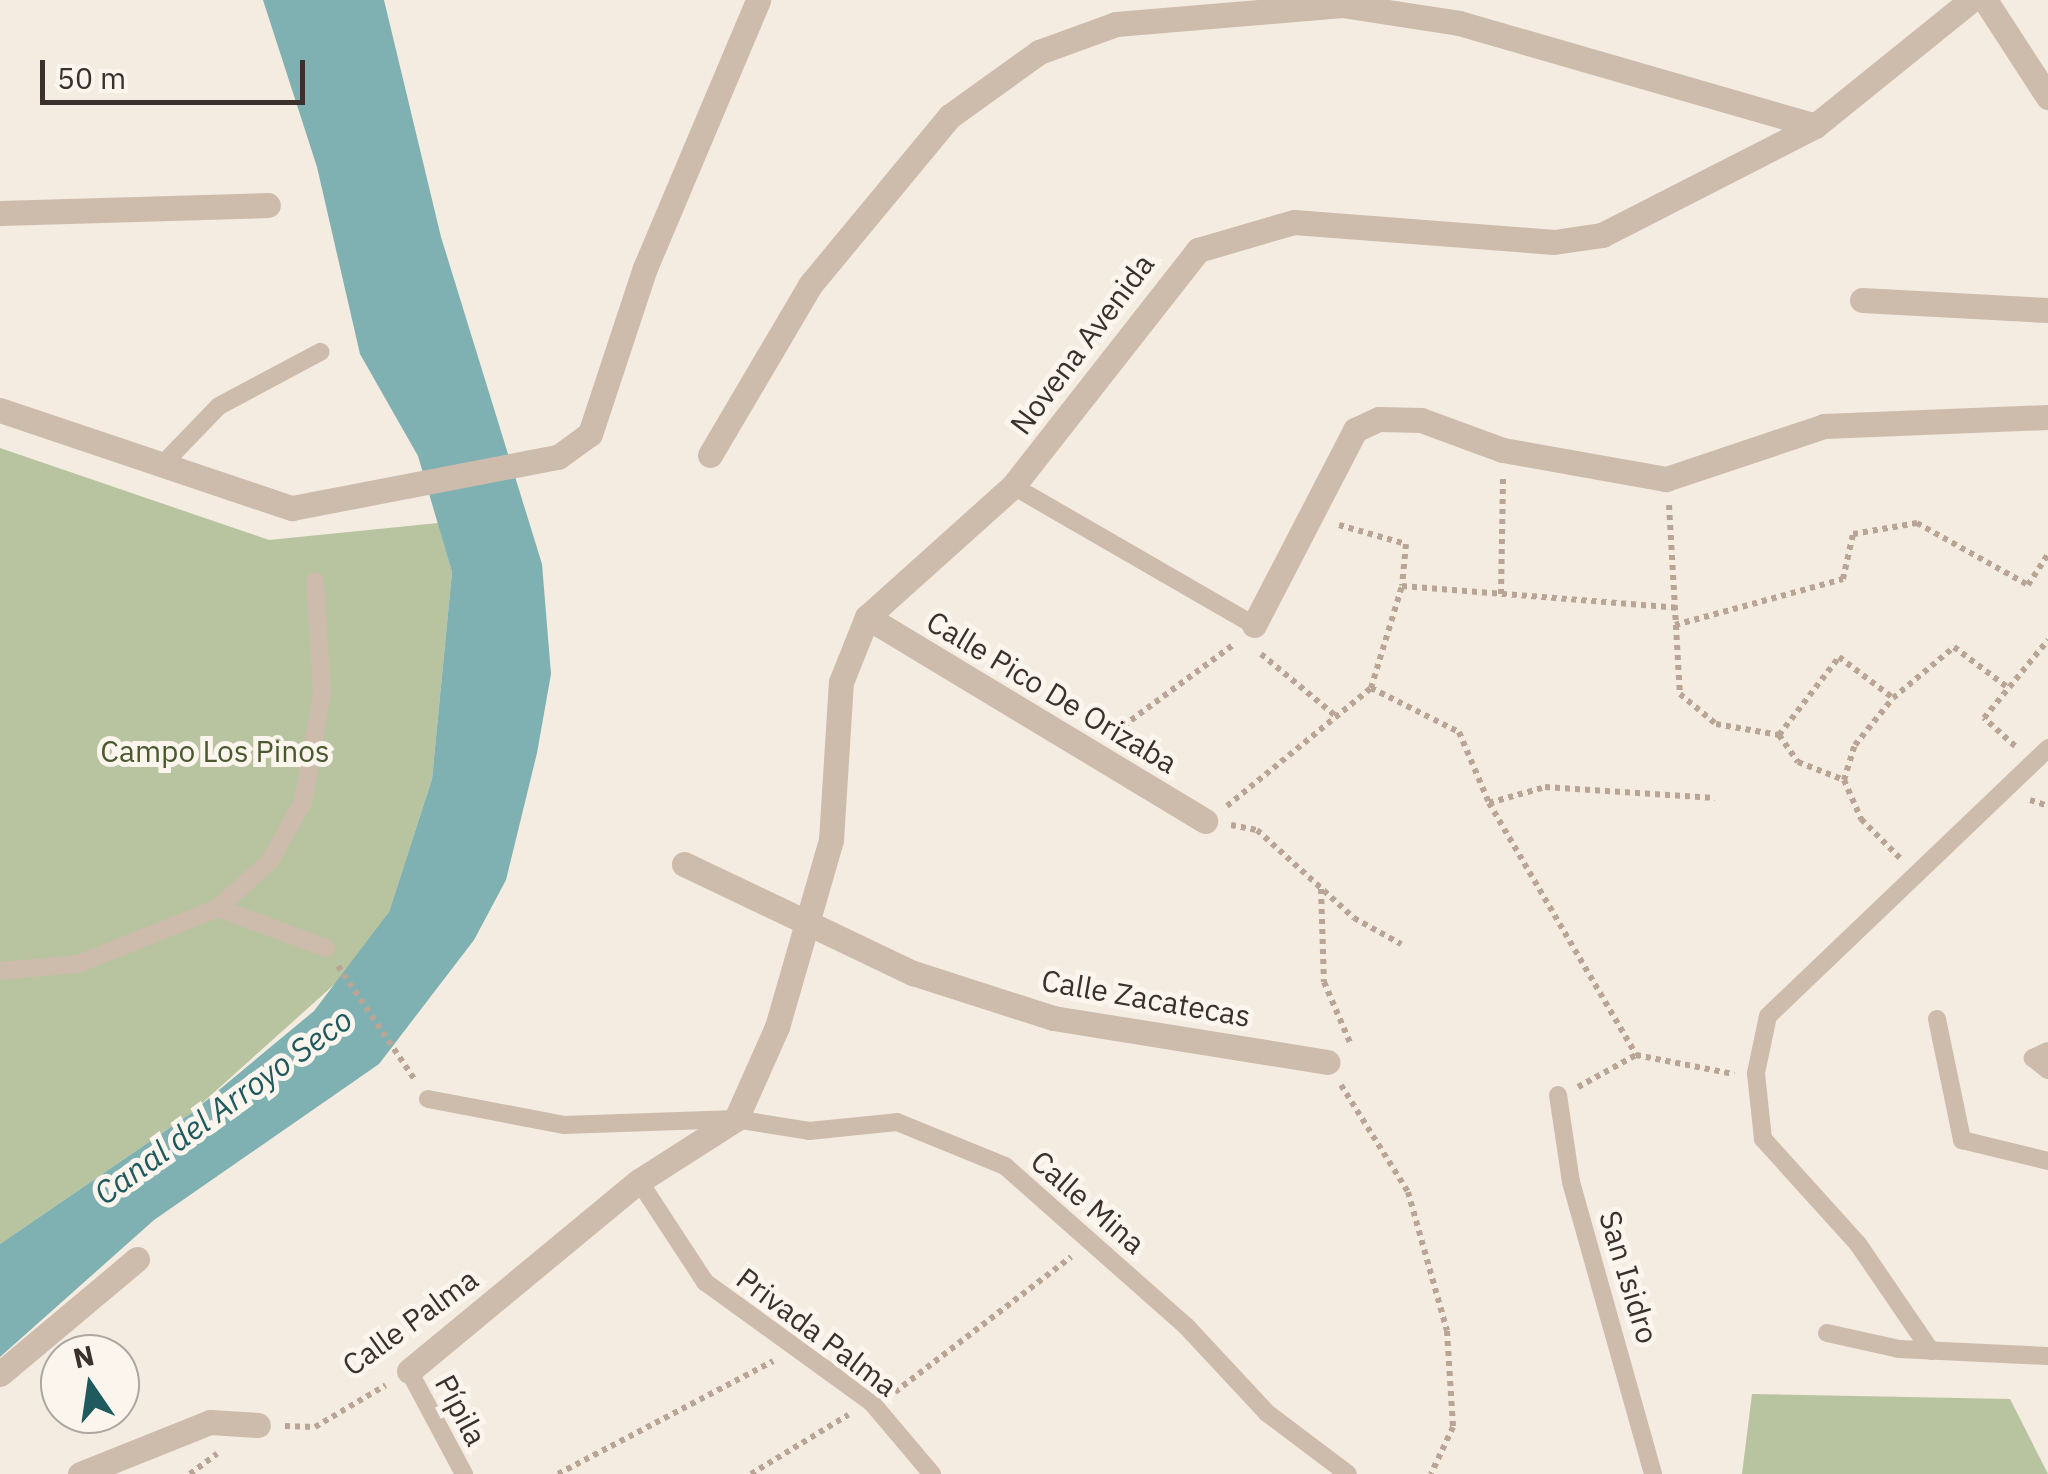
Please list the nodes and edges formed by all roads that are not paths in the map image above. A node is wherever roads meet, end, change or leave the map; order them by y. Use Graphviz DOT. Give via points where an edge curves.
graph roads {
  1 [pos="758,0"];
  2 [pos="1971,0"];
  3 [pos="1986,0"];
  4 [pos="2048,97"];
  5 [pos="1816,126"];
  6 [pos="268,205"];
  7 [pos="0,213"];
  8 [pos="1862,300"];
  9 [pos="2048,310"];
  10 [pos="320,352"];
  11 [pos="0,410"];
  12 [pos="2048,417"];
  13 [pos="710,455"];
  14 [pos="161,466"];
  15 [pos="1013,486"];
  16 [pos="316,582"];
  17 [pos="866,617"];
  18 [pos="1247,631"];
  19 [pos="2048,748"];
  20 [pos="1205,821"];
  21 [pos="684,864"];
  22 [pos="218,908"];
  23 [pos="810,917"];
  24 [pos="326,948"];
  25 [pos="0,971"];
  26 [pos="1937,1019"];
  27 [pos="2048,1051"];
  28 [pos="1330,1067"];
  29 [pos="2048,1070"];
  30 [pos="1558,1095"];
  31 [pos="428,1098"];
  32 [pos="736,1119"];
  33 [pos="2048,1161"];
  34 [pos="639,1182"];
  35 [pos="137,1259"];
  36 [pos="1828,1334"];
  37 [pos="1931,1350"];
  38 [pos="2048,1356"];
  39 [pos="409,1371"];
  40 [pos="0,1374"];
  41 [pos="258,1424"];
  42 [pos="80,1474"];
  43 [pos="464,1474"];
  44 [pos="932,1474"];
  45 [pos="1348,1474"];
  46 [pos="1652,1474"];
  1 -- 14 [label="street" via="645,268 590,434 558,457 443,486 292,508"];
  2 -- 5 [label="street, Novena Avenida"];
  3 -- 4 [label="street"];
  5 -- 13 [label="street" via="1459,23 1342,5 1116,24 1039,52 950,116 810,285"];
  5 -- 15 [label="street, Novena Avenida" via="1602,236 1554,242 1294,222 1198,250"];
  6 -- 7 [label="street"];
  8 -- 9 [label="street"];
  10 -- 14 [label="lane" via="218,406"];
  11 -- 14 [label="street"];
  12 -- 18 [label="street" via="1824,426 1666,478 1503,450 1421,420 1379,419 1355,430 1314,518"];
  15 -- 17 [label="street, Novena Avenida"];
  15 -- 18 [label="lane"];
  16 -- 22 [label="lane" via="322,694 304,802 270,861"];
  17 -- 20 [label="street, Calle Pico De Orizaba"];
  17 -- 23 [label="street, Novena Avenida" via="841,682 831,840"];
  19 -- 37 [label="lane" via="1768,1016 1756,1073 1764,1139 1858,1244"];
  21 -- 23 [label="street, Calle Zacatecas"];
  22 -- 24 [label="lane"];
  22 -- 25 [label="lane" via="78,964"];
  23 -- 28 [label="street, Calle Zacatecas" via="913,973 1053,1018"];
  23 -- 32 [label="street, Novena Avenida"];
  26 -- 33 [label="lane" via="1962,1140"];
  27 -- 29 [label="lane" via="2033,1058"];
  30 -- 46 [label="lane, San Isidro" via="1571,1182"];
  31 -- 32 [label="lane, Calle Mina" via="564,1125"];
  32 -- 34 [label="street, Calle Palma"];
  32 -- 45 [label="lane, Calle Mina" via="808,1131 897,1122 1006,1166 1267,1413"];
  34 -- 39 [label="street, Calle Palma"];
  34 -- 44 [label="lane, Privada Palma" via="705,1282 872,1403"];
  35 -- 40 [label="street"];
  36 -- 37 [label="lane"];
  37 -- 38 [label="lane"];
  39 -- 43 [label="lane, Pípila"];
  41 -- 42 [label="street" via="210,1422"];
}
